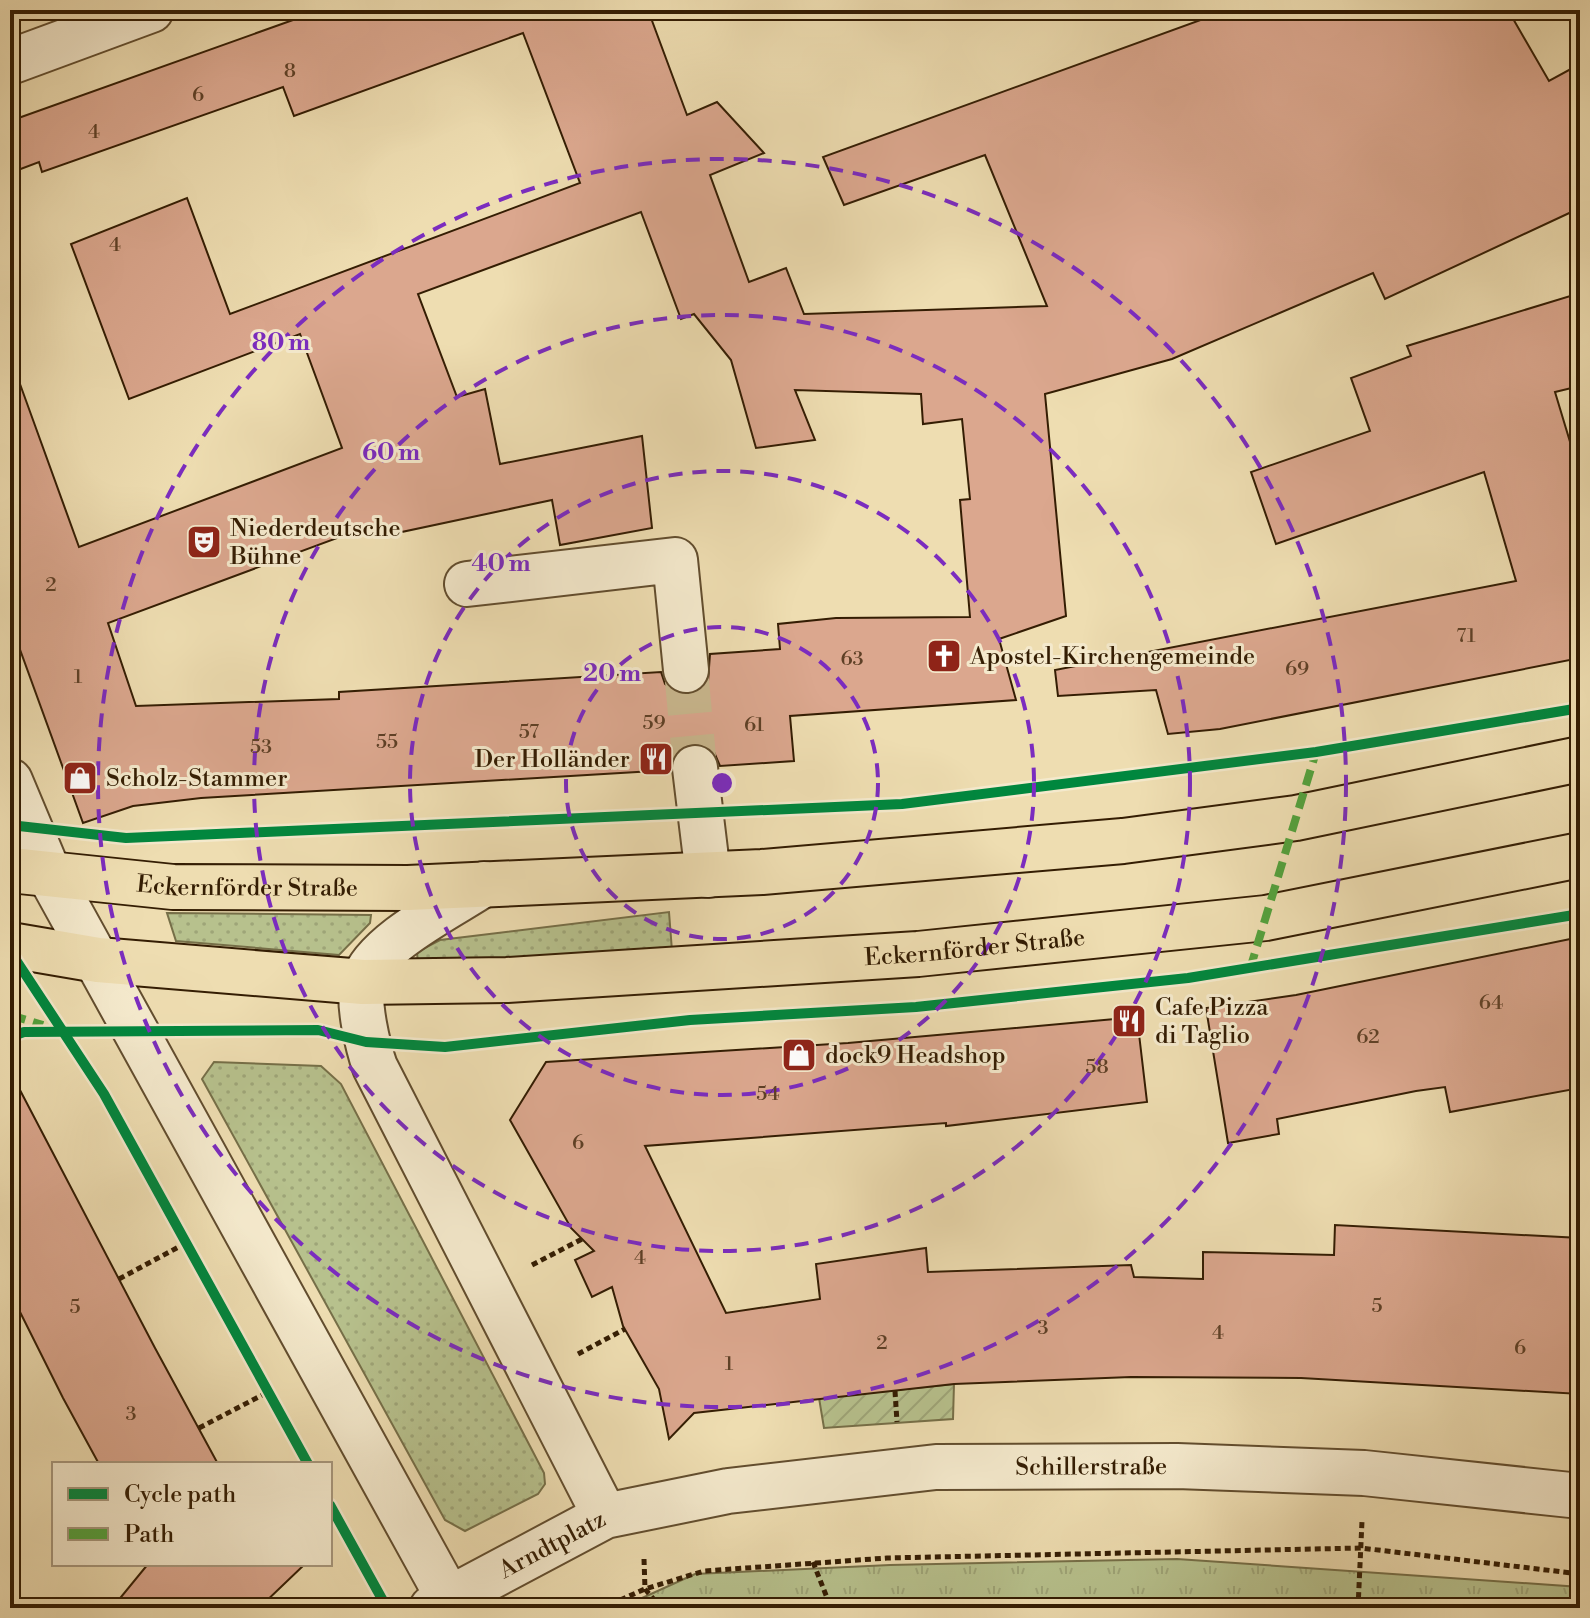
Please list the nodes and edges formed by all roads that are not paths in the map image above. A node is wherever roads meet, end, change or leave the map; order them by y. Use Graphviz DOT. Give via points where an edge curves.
graph roads {
  1 [pos="151,10"];
  2 [pos="10,62"];
  3 [pos="467,584"];
  4 [pos="686,670"];
  5 [pos="1580,759"];
  6 [pos="695,768"];
  7 [pos="10,781"];
  8 [pos="1580,855"];
  9 [pos="30,872"];
  10 [pos="708,875"];
  11 [pos="484,884"];
  12 [pos="10,945"];
  13 [pos="98,960"];
  14 [pos="363,982"];
  15 [pos="1580,1496"];
  16 [pos="605,1516"];
  17 [pos="440,1603"];
  1 -- 2 [label="street"];
  3 -- 4 [label="street" via="675,560"];
  5 -- 10 [label="main road, Eckernförder Straße" via="1296,818 1123,841"];
  6 -- 10 [label="street"];
  7 -- 9 [label="street, Arndtplatz"];
  8 -- 14 [label="main road, Eckernförder Straße" via="1266,918 918,954 507,980"];
  9 -- 11 [label="main road, Eckernförder Straße" via="173,887"];
  9 -- 13 [label="street, Arndtplatz"];
  10 -- 11 [label="main road, Eckernförder Straße"];
  11 -- 14 [label="street" via="379,954"];
  12 -- 13 [label="main road, Eckernförder Straße"];
  13 -- 14 [label="main road, Eckernförder Straße"];
  13 -- 17 [label="street, Arndtplatz"];
  14 -- 16 [label="street, Arndtplatz" via="366,1042 375,1067"];
  15 -- 16 [label="street, Schillerstraße" via="1364,1473 1177,1466 936,1467 728,1491"];
  16 -- 17 [label="street, Arndtplatz"];
}
